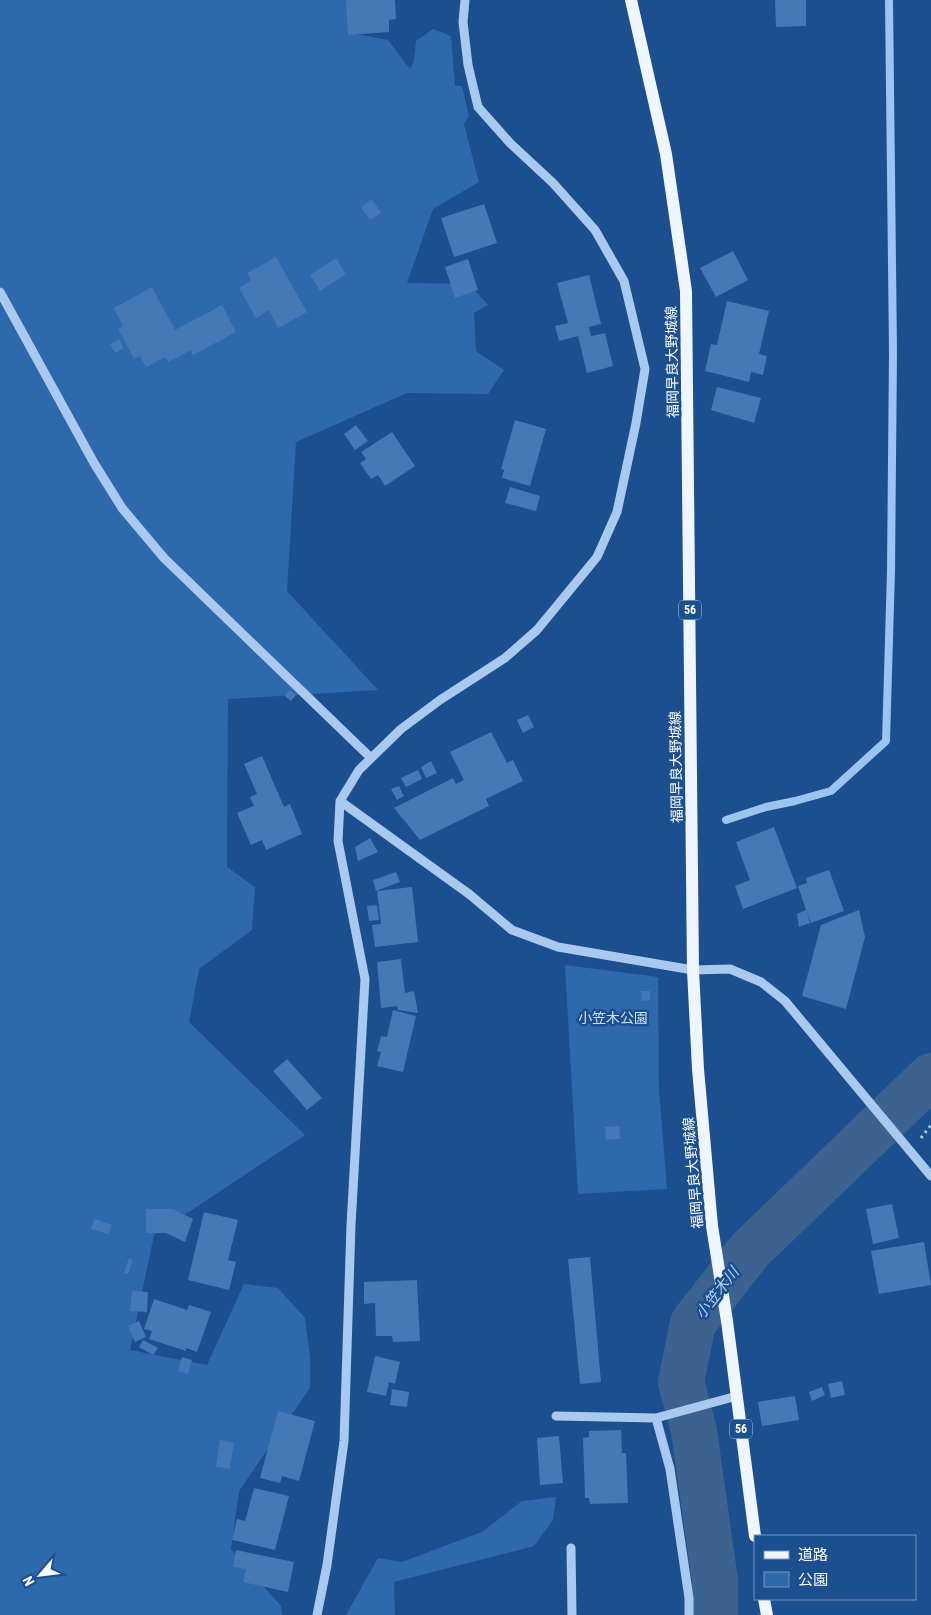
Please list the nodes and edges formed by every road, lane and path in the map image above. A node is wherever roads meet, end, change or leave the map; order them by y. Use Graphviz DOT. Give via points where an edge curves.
graph roads {
  1 [pos="465,0"];
  2 [pos="631,0"];
  3 [pos="0,292"];
  4 [pos="371,758"];
  5 [pos="340,801"];
  6 [pos="693,970"];
  7 [pos="931,1176"];
  8 [pos="736,1396"];
  9 [pos="556,1416"];
  10 [pos="656,1418"];
  11 [pos="755,1535"];
  12 [pos="571,1548"];
  13 [pos="764,1600"];
  14 [pos="317,1615"];
  15 [pos="572,1615"];
  16 [pos="689,1615"];
  17 [pos="767,1615"];
  1 -- 4 [label="street" via="463,22 468,65 478,107 595,230 624,281 645,369 616,512 596,557 536,630 505,658 401,729"];
  2 -- 6 [label="main road, 福岡早良大野城線 / 56" via="666,154 686,291"];
  3 -- 4 [label="street" via="122,508 164,558"];
  4 -- 5 [label="street" via="359,770"];
  5 -- 6 [label="street" via="469,894 512,930 558,946"];
  5 -- 14 [label="street" via="338,841 366,979 351,1225 344,1441"];
  6 -- 7 [label="street" via="730,969 761,982 785,1001"];
  6 -- 8 [label="main road, 福岡早良大野城線 / 56" via="712,1226"];
  8 -- 10 [label="street"];
  8 -- 11 [label="main road, 福岡早良大野城線 / 56"];
  9 -- 10 [label="street"];
  10 -- 16 [label="street" via="670,1468"];
  12 -- 15 [label="street"];
  13 -- 17 [label="main road"];
}
